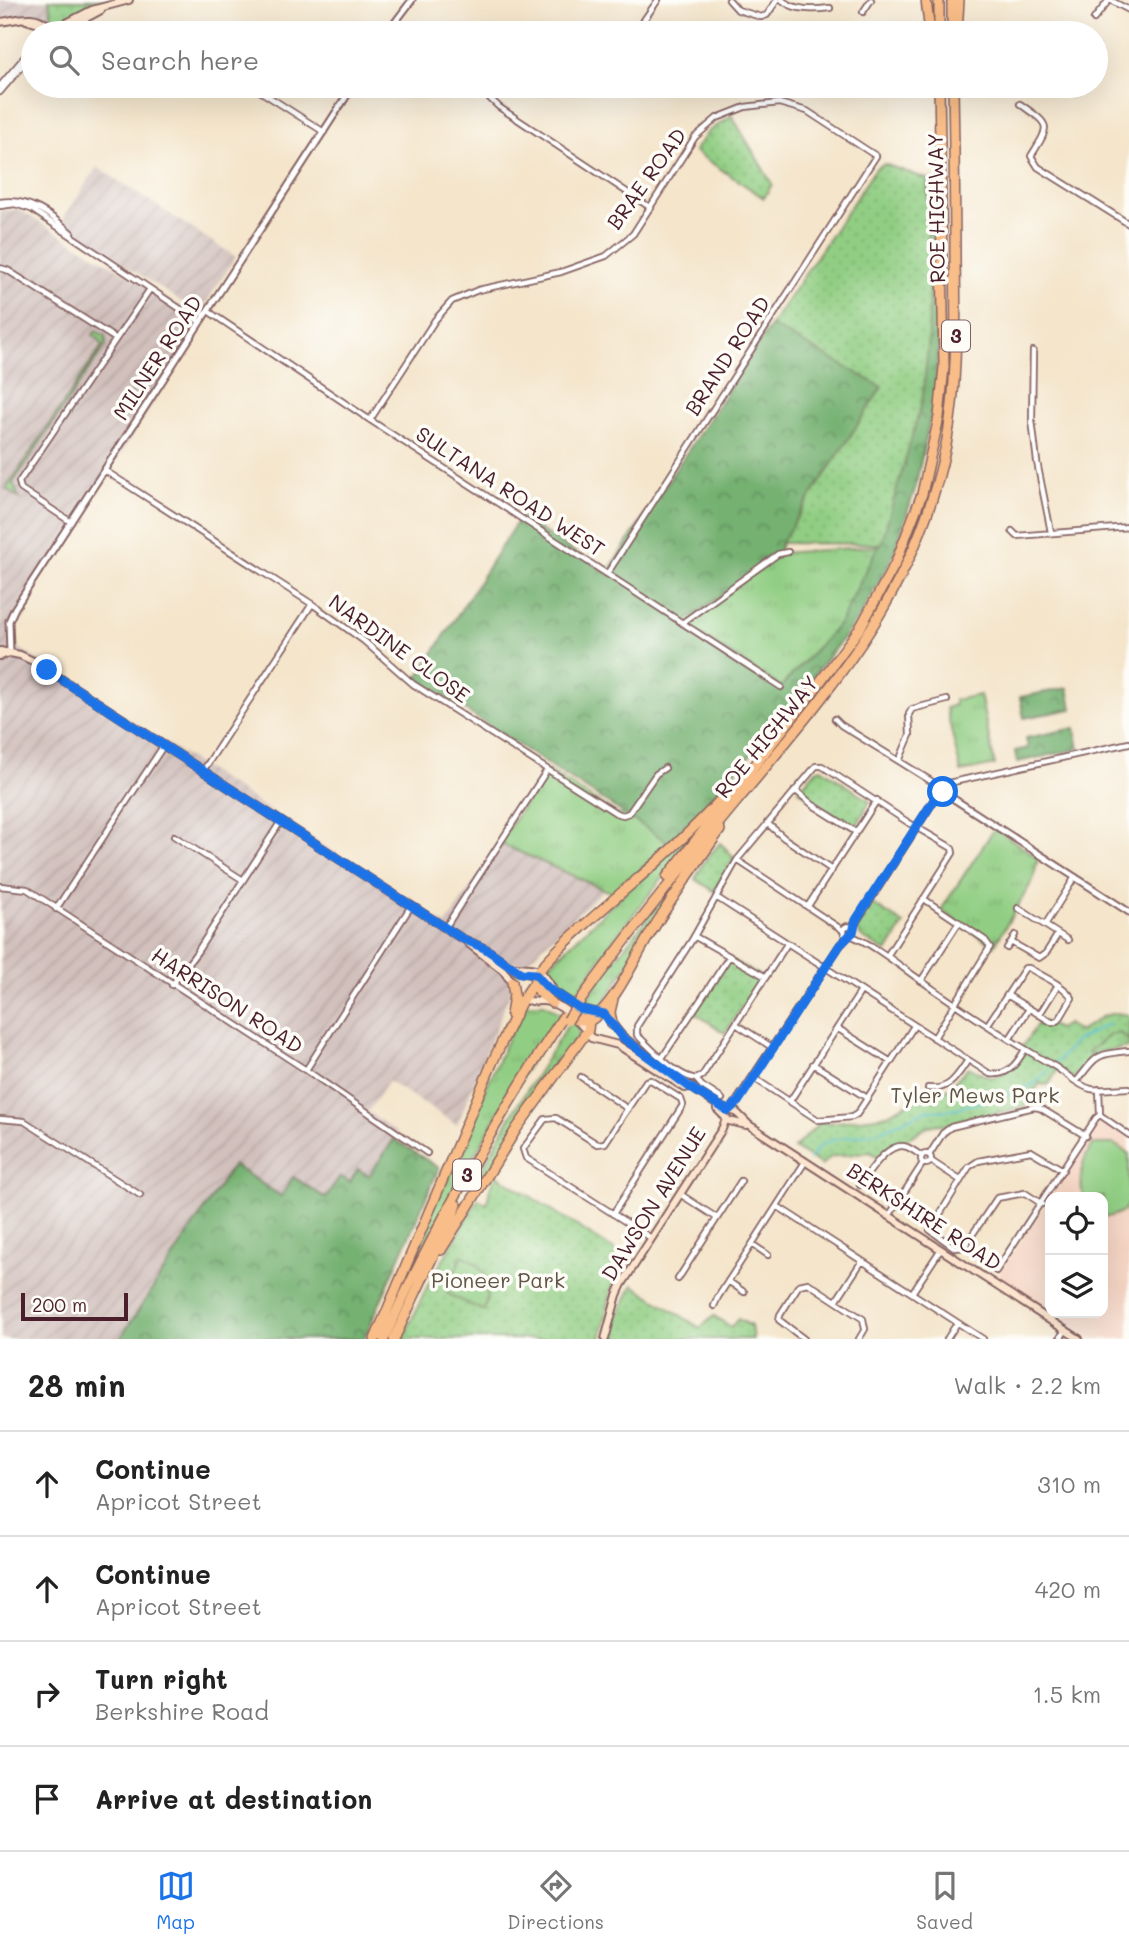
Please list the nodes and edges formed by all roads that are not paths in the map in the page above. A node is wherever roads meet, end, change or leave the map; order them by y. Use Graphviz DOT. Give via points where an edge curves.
graph roads {
  1 [pos="129,0"];
  2 [pos="412,0"];
  3 [pos="657,0"];
  4 [pos="729,0"];
  5 [pos="780,0"];
  6 [pos="871,0"];
  7 [pos="926,0"];
  8 [pos="939,0"];
  9 [pos="952,0"];
  10 [pos="959,0"];
  11 [pos="1110,0"];
  12 [pos="830,8"];
  13 [pos="1129,10"];
  14 [pos="863,12"];
  15 [pos="1094,19"];
  16 [pos="29,21"];
  17 [pos="78,21"];
  18 [pos="395,21"];
  19 [pos="643,21"];
  20 [pos="929,21"];
  21 [pos="939,21"];
  22 [pos="954,21"];
  23 [pos="956,21"];
  24 [pos="0,22"];
  25 [pos="21,61"];
  26 [pos="21,67"];
  27 [pos="0,86"];
  28 [pos="0,92"];
  29 [pos="271,98"];
  30 [pos="345,98"];
  31 [pos="490,98"];
  32 [pos="938,98"];
  33 [pos="953,98"];
  34 [pos="1020,104"];
  35 [pos="324,132"];
  36 [pos="876,156"];
  37 [pos="0,204"];
  38 [pos="651,208"];
  39 [pos="1129,224"];
  40 [pos="0,268"];
  41 [pos="150,289"];
  42 [pos="207,313"];
  43 [pos="201,322"];
  44 [pos="116,339"];
  45 [pos="1033,351"];
  46 [pos="370,421"];
  47 [pos="104,470"];
  48 [pos="71,522"];
  49 [pos="1129,527"];
  50 [pos="1012,531"];
  51 [pos="1051,533"];
  52 [pos="788,552"];
  53 [pos="607,574"];
  54 [pos="312,604"];
  55 [pos="682,623"];
  56 [pos="10,653"];
  57 [pos="0,654"];
  58 [pos="781,687"];
  59 [pos="947,700"];
  60 [pos="835,719"];
  61 [pos="1129,743"];
  62 [pos="164,745"];
  63 [pos="899,761"];
  64 [pos="665,768"];
  65 [pos="753,768"];
  66 [pos="547,770"];
  67 [pos="203,771"];
  68 [pos="753,782"];
  69 [pos="942,788"];
  70 [pos="795,790"];
  71 [pos="877,800"];
  72 [pos="281,821"];
  73 [pos="767,823"];
  74 [pos="918,827"];
  75 [pos="856,832"];
  76 [pos="174,836"];
  77 [pos="737,860"];
  78 [pos="831,870"];
  79 [pos="1076,877"];
  80 [pos="243,880"];
  81 [pos="0,886"];
  82 [pos="716,897"];
  83 [pos="924,900"];
  84 [pos="411,906"];
  85 [pos="808,906"];
  86 [pos="1018,908"];
  87 [pos="56,909"];
  88 [pos="1129,912"];
  89 [pos="959,922"];
  90 [pos="1045,925"];
  91 [pos="445,928"];
  92 [pos="848,931"];
  93 [pos="1058,934"];
  94 [pos="1015,935"];
  95 [pos="694,936"];
  96 [pos="464,939"];
  97 [pos="1068,940"];
  98 [pos="1011,942"];
  99 [pos="787,944"];
  100 [pos="1007,948"];
  101 [pos="887,956"];
  102 [pos="729,957"];
  103 [pos="825,968"];
  104 [pos="538,972"];
  105 [pos="766,977"];
  106 [pos="921,981"];
  107 [pos="512,982"];
  108 [pos="172,985"];
  109 [pos="1058,985"];
  110 [pos="617,990"];
  111 [pos="861,991"];
  112 [pos="552,995"];
  113 [pos="1007,995"];
  114 [pos="522,1000"];
  115 [pos="579,1003"];
  116 [pos="956,1004"];
  117 [pos="1029,1009"];
  118 [pos="599,1013"];
  119 [pos="1039,1015"];
  120 [pos="569,1019"];
  121 [pos="589,1021"];
  122 [pos="612,1024"];
  123 [pos="736,1024"];
  124 [pos="988,1024"];
  125 [pos="914,1026"];
  126 [pos="508,1027"];
  127 [pos="837,1028"];
  128 [pos="589,1035"];
  129 [pos="934,1038"];
  130 [pos="1010,1038"];
  131 [pos="773,1048"];
  132 [pos="1024,1050"];
  133 [pos="1129,1051"];
  134 [pos="662,1058"];
  135 [pos="968,1060"];
  136 [pos="891,1062"];
  137 [pos="813,1064"];
  138 [pos="306,1070"];
  139 [pos="581,1077"];
  140 [pos="754,1078"];
  141 [pos="696,1079"];
  142 [pos="1077,1081"];
  143 [pos="928,1088"];
  144 [pos="1129,1088"];
  145 [pos="1099,1089"];
  146 [pos="867,1098"];
  147 [pos="722,1099"];
  148 [pos="790,1101"];
  149 [pos="628,1109"];
  150 [pos="731,1116"];
  151 [pos="1098,1117"];
  152 [pos="0,1119"];
  153 [pos="1129,1135"];
  154 [pos="1086,1136"];
  155 [pos="427,1153"];
  156 [pos="929,1155"];
  157 [pos="922,1156"];
  158 [pos="806,1161"];
  159 [pos="930,1161"];
  160 [pos="923,1163"];
  161 [pos="1063,1170"];
  162 [pos="960,1180"];
  163 [pos="741,1181"];
  164 [pos="860,1185"];
  165 [pos="680,1194"];
  166 [pos="140,1195"];
  167 [pos="1042,1204"];
  168 [pos="777,1206"];
  169 [pos="613,1214"];
  170 [pos="889,1216"];
  171 [pos="717,1218"];
  172 [pos="651,1238"];
  173 [pos="752,1244"];
  174 [pos="941,1249"];
  175 [pos="768,1255"];
  176 [pos="862,1261"];
  177 [pos="996,1271"];
  178 [pos="678,1279"];
  179 [pos="728,1281"];
  180 [pos="416,1290"];
  181 [pos="744,1292"];
  182 [pos="912,1293"];
  183 [pos="836,1301"];
  184 [pos="714,1306"];
  185 [pos="957,1323"];
  186 [pos="1065,1335"];
  187 [pos="375,1339"];
  188 [pos="384,1339"];
  189 [pos="394,1339"];
  190 [pos="605,1339"];
  191 [pos="804,1339"];
  192 [pos="859,1339"];
  193 [pos="947,1339"];
  194 [pos="983,1339"];
  195 [pos="1079,1339"];
  1 -- 17 [label="main road"];
  2 -- 18 [label="street"];
  3 -- 19 [label="street"];
  4 -- 5 [label="street" via="738,10 761,17"];
  5 -- 12 [label="street" via="805,9"];
  6 -- 14 [label="street"];
  7 -- 20 [label="highway"];
  8 -- 21 [label="highway"];
  9 -- 22 [label="highway"];
  10 -- 23 [label="highway"];
  11 -- 13 [label="street"];
  11 -- 15 [label="street"];
  16 -- 24 [label="main road"];
  25 -- 27 [label="street"];
  26 -- 28 [label="street"];
  29 -- 35 [label="street"];
  30 -- 35 [label="street, MILNER ROAD"];
  31 -- 38 [label="street"];
  32 -- 65 [label="highway, ROE HIGHWAY / 3" via="944,367 936,435 922,494 896,562 866,617"];
  33 -- 68 [label="highway, ROE HIGHWAY / 3" via="956,358 949,426 935,489 907,566 869,634"];
  34 -- 39 [label="street" via="1046,126 1032,160"];
  35 -- 42 [label="street, MILNER ROAD"];
  36 -- 38 [label="street, BRAE ROAD" via="807,111 779,103 745,107 717,118 695,136"];
  36 -- 53 [label="street, BRAND ROAD"];
  37 -- 41 [label="street" via="29,203"];
  38 -- 46 [label="street, BRAE ROAD" via="633,234 606,256 452,301"];
  40 -- 44 [label="street"];
  41 -- 43 [label="street"];
  41 -- 44 [label="street"];
  42 -- 43 [label="street, MILNER ROAD"];
  42 -- 46 [label="street, SULTANA ROAD WEST"];
  43 -- 47 [label="street, MILNER ROAD"];
  44 -- 48 [label="street" via="19,482 20,489"];
  45 -- 51 [label="street" via="1032,420"];
  46 -- 53 [label="street, SULTANA ROAD WEST"];
  47 -- 48 [label="street, MILNER ROAD"];
  47 -- 54 [label="street, NARDINE CLOSE"];
  48 -- 56 [label="street, MILNER ROAD" via="11,615"];
  49 -- 51 [label="street"];
  50 -- 51 [label="street" via="1017,536"];
  52 -- 55 [label="street" via="778,554"];
  53 -- 55 [label="street, SULTANA ROAD WEST"];
  54 -- 66 [label="street, NARDINE CLOSE" via="413,684"];
  54 -- 67 [label="street"];
  55 -- 58 [label="street, SULTANA ROAD WEST"];
  56 -- 57 [label="main road"];
  56 -- 62 [label="main road" via="35,662"];
  59 -- 63 [label="street" via="912,709 910,735"];
  60 -- 63 [label="street"];
  61 -- 69 [label="street" via="952,781"];
  62 -- 67 [label="main road"];
  62 -- 87 [label="street"];
  63 -- 69 [label="street"];
  64 -- 66 [label="street, NARDINE CLOSE" via="623,815"];
  65 -- 104 [label="highway"];
  65 -- 115 [label="highway, ROE HIGHWAY / 3" via="624,932"];
  66 -- 91 [label="street"];
  67 -- 72 [label="main road"];
  68 -- 110 [label="highway"];
  68 -- 115 [label="highway, ROE HIGHWAY / 3"];
  69 -- 74 [label="street"];
  69 -- 79 [label="street"];
  70 -- 71 [label="street" via="816,766 822,766"];
  70 -- 73 [label="street"];
  70 -- 75 [label="street"];
  71 -- 74 [label="street"];
  71 -- 75 [label="street"];
  72 -- 80 [label="street"];
  72 -- 84 [label="main road"];
  73 -- 77 [label="street"];
  73 -- 78 [label="street"];
  74 -- 83 [label="street" via="953,853"];
  74 -- 92 [label="street"];
  75 -- 78 [label="street"];
  76 -- 80 [label="street"];
  77 -- 82 [label="street"];
  77 -- 85 [label="street"];
  78 -- 85 [label="street"];
  79 -- 88 [label="street"];
  79 -- 90 [label="street"];
  80 -- 108 [label="street"];
  81 -- 87 [label="street, HARRISON ROAD" via="27,889"];
  82 -- 95 [label="street"];
  82 -- 99 [label="street"];
  83 -- 89 [label="street"];
  83 -- 101 [label="street"];
  84 -- 91 [label="main road"];
  84 -- 138 [label="street, HARRISON ROAD"];
  85 -- 92 [label="street"];
  86 -- 90 [label="street"];
  87 -- 108 [label="street, HARRISON ROAD"];
  89 -- 106 [label="street"];
  89 -- 116 [label="street" via="990,947"];
  90 -- 93 [label="street"];
  91 -- 96 [label="main road"];
  92 -- 101 [label="street"];
  92 -- 103 [label="street"];
  93 -- 97 [label="street"];
  93 -- 98 [label="street" via="1039,958"];
  94 -- 98 [label="street"];
  95 -- 102 [label="street"];
  95 -- 134 [label="street" via="636,1026 637,1035"];
  96 -- 104 [label="main road" via="521,973"];
  96 -- 107 [label="main road"];
  98 -- 100 [label="street"];
  99 -- 103 [label="street"];
  99 -- 105 [label="street"];
  101 -- 106 [label="street"];
  102 -- 105 [label="street"];
  102 -- 134 [label="street"];
  103 -- 111 [label="street"];
  103 -- 131 [label="street"];
  104 -- 112 [label="highway"];
  104 -- 112 [label="main road, BERKSHIRE ROAD"];
  104 -- 112 [label="highway" via="538,992"];
  104 -- 114 [label="highway"];
  105 -- 123 [label="street"];
  106 -- 116 [label="street"];
  107 -- 114 [label="main road"];
  107 -- 126 [label="highway"];
  108 -- 138 [label="street, HARRISON ROAD"];
  109 -- 113 [label="street" via="1028,968"];
  109 -- 119 [label="street"];
  109 -- 119 [label="street" via="1072,998 1062,1016 1053,1023"];
  110 -- 118 [label="highway"];
  110 -- 122 [label="highway" via="610,1008"];
  111 -- 125 [label="street"];
  111 -- 127 [label="street"];
  112 -- 114 [label="main road, BERKSHIRE ROAD"];
  112 -- 115 [label="main road, BERKSHIRE ROAD"];
  112 -- 120 [label="main road, BERKSHIRE ROAD"];
  113 -- 117 [label="street"];
  113 -- 124 [label="street"];
  114 -- 126 [label="highway"];
  115 -- 118 [label="main road, BERKSHIRE ROAD"];
  115 -- 120 [label="highway, ROE HIGHWAY / 3"];
  115 -- 121 [label="highway"];
  116 -- 124 [label="street"];
  116 -- 129 [label="street"];
  117 -- 119 [label="street"];
  117 -- 130 [label="street"];
  118 -- 121 [label="highway"];
  118 -- 122 [label="main road, BERKSHIRE ROAD"];
  120 -- 121 [label="highway"];
  120 -- 128 [label="main road, BERKSHIRE ROAD"];
  120 -- 180 [label="highway, ROE HIGHWAY / 3" via="501,1126"];
  120 -- 188 [label="highway, ROE HIGHWAY / 3" via="474,1162"];
  121 -- 128 [label="highway"];
  122 -- 150 [label="main road, BERKSHIRE ROAD" via="622,1037"];
  123 -- 131 [label="street"];
  123 -- 141 [label="street"];
  124 -- 130 [label="street"];
  125 -- 129 [label="street"];
  125 -- 136 [label="street"];
  126 -- 187 [label="highway"];
  127 -- 136 [label="street"];
  127 -- 137 [label="street"];
  128 -- 150 [label="main road, BERKSHIRE ROAD" via="621,1047"];
  128 -- 180 [label="highway" via="577,1044 492,1166"];
  129 -- 135 [label="street"];
  130 -- 132 [label="street"];
  131 -- 140 [label="street"];
  132 -- 135 [label="street" via="1013,1068 995,1075"];
  132 -- 142 [label="street"];
  133 -- 142 [label="street" via="1094,1058"];
  134 -- 141 [label="street"];
  135 -- 143 [label="street" via="951,1084"];
  136 -- 146 [label="street"];
  137 -- 146 [label="street"];
  137 -- 148 [label="street"];
  138 -- 155 [label="street"];
  139 -- 149 [label="street"];
  140 -- 148 [label="street"];
  140 -- 150 [label="street"];
  141 -- 147 [label="street"];
  142 -- 145 [label="street"];
  144 -- 145 [label="street"];
  145 -- 151 [label="street"];
  146 -- 148 [label="street" via="852,1117 824,1121"];
  149 -- 169 [label="street" via="649,1080 683,1102"];
  149 -- 169 [label="street" via="601,1145 550,1117 523,1149 526,1158"];
  150 -- 158 [label="main road, BERKSHIRE ROAD"];
  150 -- 165 [label="main road, DAWSON AVENUE"];
  151 -- 153 [label="street"];
  151 -- 154 [label="street"];
  152 -- 166 [label="street" via="24,1121"];
  154 -- 156 [label="street" via="1040,1108 1030,1107 950,1127"];
  154 -- 161 [label="street"];
  156 -- 157 [label="street"];
  156 -- 159 [label="street"];
  157 -- 160 [label="street"];
  157 -- 164 [label="street" via="900,1146 880,1157"];
  158 -- 168 [label="street"];
  158 -- 170 [label="main road, BERKSHIRE ROAD"];
  159 -- 160 [label="street"];
  159 -- 162 [label="street"];
  160 -- 170 [label="street"];
  161 -- 162 [label="street" via="1026,1151 978,1161"];
  161 -- 167 [label="street"];
  162 -- 167 [label="street" via="930,1230 955,1248 964,1247 997,1198 1025,1193"];
  163 -- 171 [label="street"];
  165 -- 171 [label="street"];
  165 -- 172 [label="main road, DAWSON AVENUE"];
  167 -- 177 [label="street"];
  168 -- 173 [label="street"];
  168 -- 176 [label="street"];
  169 -- 172 [label="street"];
  170 -- 174 [label="main road, BERKSHIRE ROAD"];
  171 -- 178 [label="street"];
  172 -- 190 [label="main road, DAWSON AVENUE" via="617,1295"];
  173 -- 175 [label="street"];
  173 -- 179 [label="street"];
  174 -- 182 [label="street"];
  174 -- 186 [label="main road, BERKSHIRE ROAD"];
  176 -- 182 [label="street"];
  176 -- 183 [label="street"];
  179 -- 181 [label="street"];
  179 -- 184 [label="street"];
  180 -- 189 [label="highway, ROE HIGHWAY / 3"];
  182 -- 185 [label="street"];
  183 -- 191 [label="street" via="808,1283 799,1285 777,1321"];
  183 -- 192 [label="street" via="868,1324"];
  185 -- 193 [label="street"];
  185 -- 194 [label="street"];
  186 -- 195 [label="main road, BERKSHIRE ROAD"];
}
